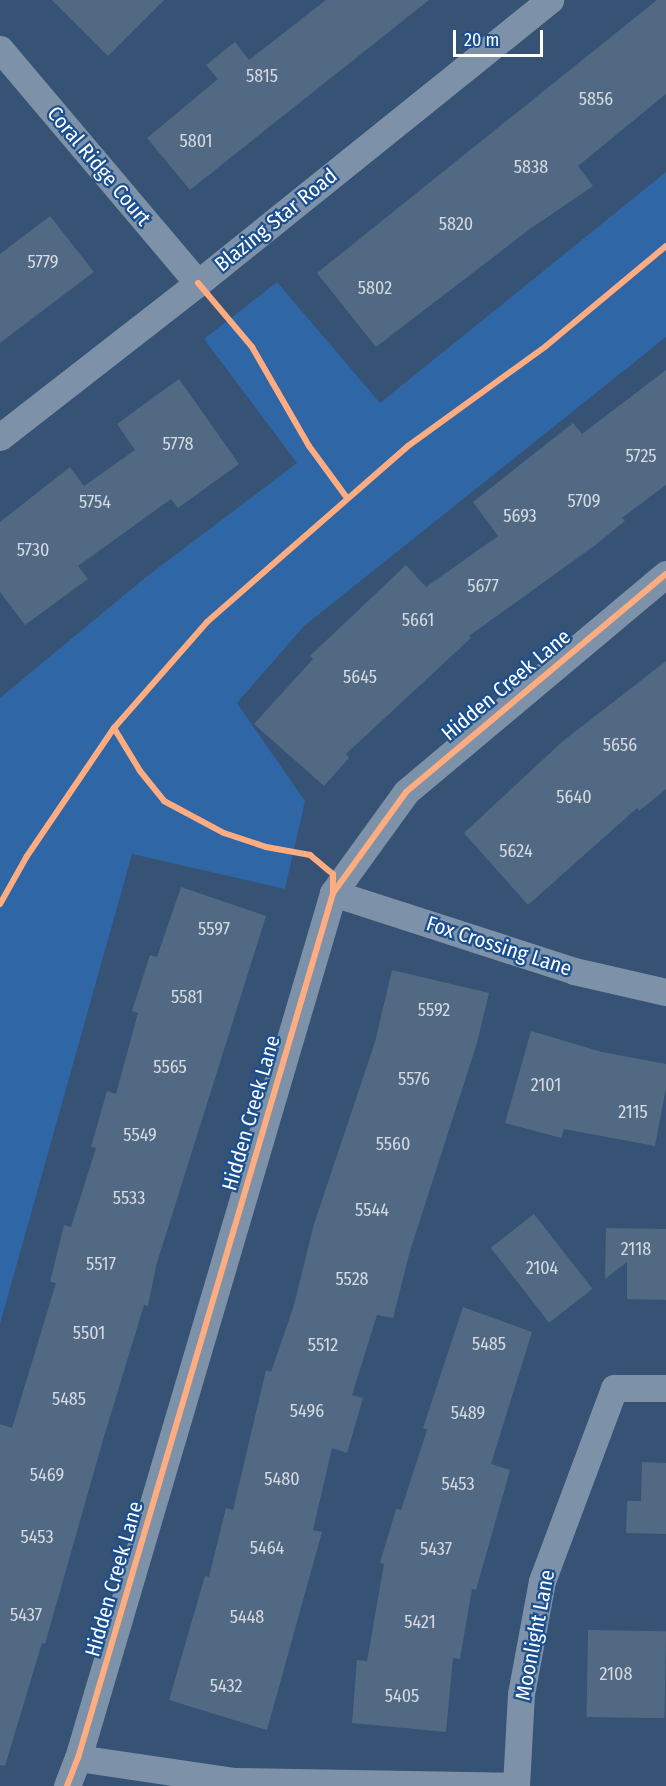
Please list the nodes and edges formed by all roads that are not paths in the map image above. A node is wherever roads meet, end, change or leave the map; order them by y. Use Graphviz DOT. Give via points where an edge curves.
graph roads {
  1 [pos="550,0"];
  2 [pos="0,49"];
  3 [pos="198,283"];
  4 [pos="0,437"];
  5 [pos="666,574"];
  6 [pos="333,893"];
  7 [pos="666,992"];
  8 [pos="666,1388"];
  9 [pos="78,1758"];
  10 [pos="67,1786"];
  11 [pos="516,1786"];
  1 -- 3 [label="street, Blazing Star Road"];
  2 -- 3 [label="street, Coral Ridge Court"];
  3 -- 4 [label="street, Blazing Star Road"];
  5 -- 6 [label="street, Hidden Creek Lane" via="405,792"];
  6 -- 7 [label="street, Fox Crossing Lane" via="574,970"];
  6 -- 9 [label="street, Hidden Creek Lane"];
  8 -- 11 [label="street, Moonlight Lane" via="614,1388 542,1581 521,1694"];
  9 -- 10 [label="street, Hidden Creek Lane"];
  9 -- 11 [label="street" via="234,1781"];
}
